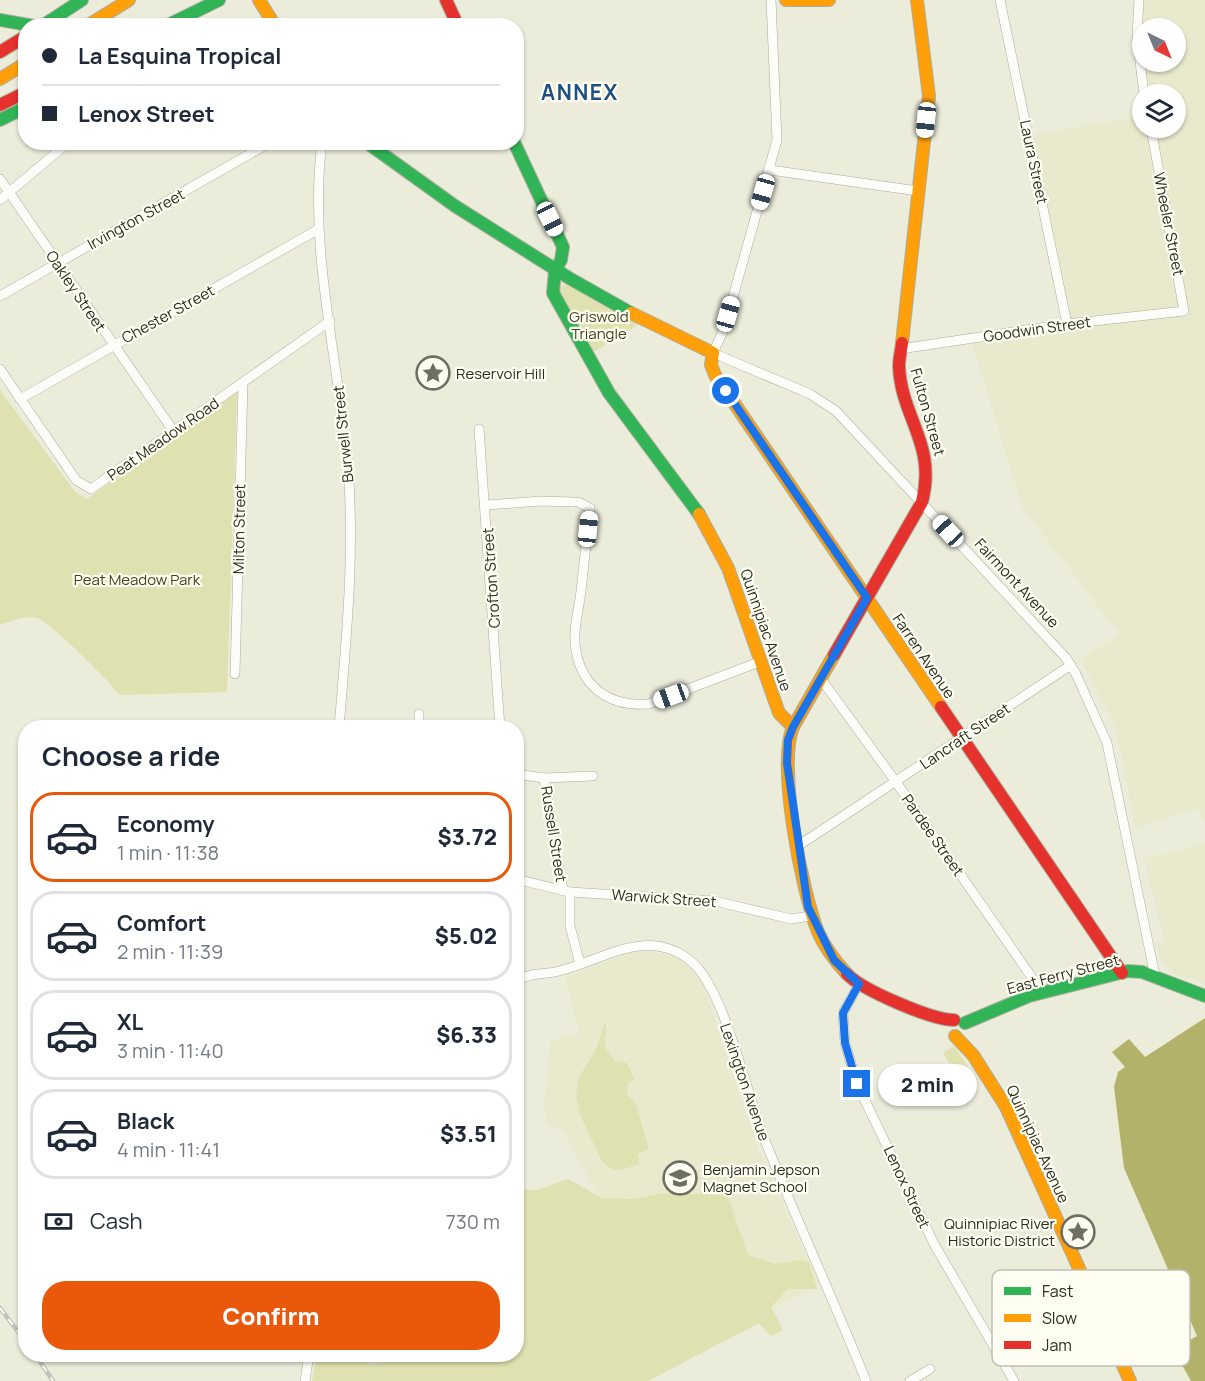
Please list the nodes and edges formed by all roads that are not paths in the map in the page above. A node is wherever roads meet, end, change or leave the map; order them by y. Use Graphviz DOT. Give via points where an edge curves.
graph roads {
  1 [pos="82,0"];
  2 [pos="129,0"];
  3 [pos="219,0"];
  4 [pos="259,0"];
  5 [pos="446,0"];
  6 [pos="771,0"];
  7 [pos="786,0"];
  8 [pos="796,0"];
  9 [pos="829,0"];
  10 [pos="917,0"];
  11 [pos="1000,0"];
  12 [pos="1139,0"];
  13 [pos="187,16"];
  14 [pos="54,18"];
  15 [pos="100,18"];
  16 [pos="183,18"];
  17 [pos="184,18"];
  18 [pos="270,18"];
  19 [pos="454,18"];
  20 [pos="18,41"];
  21 [pos="3,50"];
  22 [pos="18,68"];
  23 [pos="0,79"];
  24 [pos="1143,84"];
  25 [pos="18,96"];
  26 [pos="0,105"];
  27 [pos="18,111"];
  28 [pos="0,120"];
  29 [pos="1153,138"];
  30 [pos="60,150"];
  31 [pos="258,150"];
  32 [pos="322,150"];
  33 [pos="376,150"];
  34 [pos="518,150"];
  35 [pos="770,170"];
  36 [pos="0,179"];
  37 [pos="918,191"];
  38 [pos="10,194"];
  39 [pos="0,200"];
  40 [pos="317,230"];
  41 [pos="57,263"];
  42 [pos="555,271"];
  43 [pos="0,296"];
  44 [pos="1173,312"];
  45 [pos="330,321"];
  46 [pos="1067,324"];
  47 [pos="113,345"];
  48 [pos="900,349"];
  49 [pos="713,353"];
  50 [pos="0,369"];
  51 [pos="243,383"];
  52 [pos="20,399"];
  53 [pos="479,429"];
  54 [pos="174,432"];
  55 [pos="922,502"];
  56 [pos="487,505"];
  57 [pos="867,598"];
  58 [pos="759,662"];
  59 [pos="1071,665"];
  60 [pos="235,674"];
  61 [pos="821,679"];
  62 [pos="419,714"];
  63 [pos="340,720"];
  64 [pos="419,720"];
  65 [pos="500,720"];
  66 [pos="793,727"];
  67 [pos="962,738"];
  68 [pos="524,775"];
  69 [pos="593,776"];
  70 [pos="544,778"];
  71 [pos="896,782"];
  72 [pos="798,846"];
  73 [pos="524,881"];
  74 [pos="567,892"];
  75 [pos="810,916"];
  76 [pos="580,964"];
  77 [pos="1122,973"];
  78 [pos="1155,976"];
  79 [pos="524,977"];
  80 [pos="859,984"];
  81 [pos="1042,992"];
  82 [pos="1205,996"];
  83 [pos="958,1028"];
  84 [pos="1080,1270"];
  85 [pos="992,1343"];
  86 [pos="308,1362"];
  87 [pos="1005,1366"];
  88 [pos="1123,1366"];
  89 [pos="930,1369"];
  90 [pos="305,1381"];
  91 [pos="867,1381"];
  92 [pos="910,1381"];
  93 [pos="1014,1381"];
  94 [pos="1130,1381"];
  1 -- 14 [label="main road"];
  2 -- 15 [label="main road"];
  3 -- 13 [label="main road"];
  4 -- 18 [label="main road"];
  5 -- 19 [label="main road"];
  6 -- 35 [label="street" via="777,140"];
  7 -- 8 [label="main road"];
  8 -- 9 [label="main road"];
  10 -- 37 [label="main road, Fulton Street" via="929,83"];
  11 -- 46 [label="street, Laura Street"];
  12 -- 24 [label="street" via="1137,37"];
  13 -- 16 [label="main road"];
  13 -- 17 [label="main road"];
  20 -- 21 [label="main road"];
  22 -- 23 [label="main road"];
  25 -- 26 [label="main road"];
  27 -- 28 [label="main road"];
  29 -- 44 [label="street, Wheeler Street" via="1183,297 1184,310"];
  30 -- 38 [label="street"];
  31 -- 41 [label="street, Irvington Street"];
  32 -- 40 [label="street, Burwell Street"];
  33 -- 42 [label="main road, Fairmont Avenue"];
  34 -- 42 [label="main road, Quinnipiac Avenue" via="563,247"];
  35 -- 37 [label="street"];
  35 -- 49 [label="street"];
  36 -- 38 [label="street, Oakley Street"];
  37 -- 48 [label="main road, Fulton Street"];
  38 -- 39 [label="street"];
  38 -- 41 [label="street, Oakley Street"];
  40 -- 45 [label="street, Burwell Street"];
  40 -- 47 [label="street, Chester Street"];
  41 -- 43 [label="street, Irvington Street"];
  41 -- 47 [label="street, Oakley Street"];
  42 -- 49 [label="main road, Fairmont Avenue"];
  42 -- 58 [label="main road, Quinnipiac Avenue" via="553,293 609,393 709,529 728,568"];
  44 -- 46 [label="street, Goodwin Street"];
  45 -- 51 [label="street, Peat Meadow Road"];
  45 -- 63 [label="street, Burwell Street" via="350,519"];
  46 -- 48 [label="street, Goodwin Street"];
  47 -- 52 [label="street, Chester Street"];
  47 -- 54 [label="street, Oakley Street"];
  48 -- 55 [label="main road, Fulton Street" via="903,388 928,464 929,485"];
  49 -- 55 [label="street, Fairmont Avenue" via="810,394 836,411"];
  49 -- 57 [label="main road, Farren Avenue" via="713,371"];
  50 -- 52 [label="street, Peat Meadow Road"];
  51 -- 54 [label="street, Peat Meadow Road"];
  51 -- 60 [label="street, Milton Street"];
  52 -- 54 [label="street, Peat Meadow Road" via="86,489 96,487"];
  53 -- 56 [label="street, Crofton Street"];
  55 -- 57 [label="main road, Fulton Street"];
  55 -- 59 [label="street, Fairmont Avenue"];
  56 -- 58 [label="street" via="575,502 590,508 575,649 585,678 614,702 649,704"];
  56 -- 65 [label="street, Crofton Street"];
  57 -- 61 [label="main road, Fulton Street"];
  57 -- 67 [label="main road, Farren Avenue"];
  58 -- 66 [label="main road, Quinnipiac Avenue" via="782,719"];
  59 -- 67 [label="street, Lancraft Street"];
  59 -- 78 [label="street, Fairmont Avenue" via="1107,743"];
  61 -- 66 [label="main road, Fulton Street"];
  61 -- 71 [label="street, Pardee Street"];
  62 -- 64 [label="street"];
  66 -- 72 [label="main road" via="787,763"];
  67 -- 71 [label="street, Lancraft Street"];
  67 -- 77 [label="main road, Farren Avenue"];
  68 -- 70 [label="street"];
  69 -- 70 [label="street"];
  70 -- 74 [label="street, Russell Street"];
  71 -- 72 [label="street, Lancraft Street"];
  71 -- 81 [label="street, Pardee Street"];
  72 -- 75 [label="main road"];
  73 -- 74 [label="street, Warwick Street"];
  74 -- 75 [label="street, Warwick Street" via="714,901 790,919"];
  74 -- 76 [label="street, Russell Street" via="570,926"];
  75 -- 80 [label="main road" via="837,965"];
  76 -- 79 [label="street"];
  76 -- 91 [label="street, Lexington Avenue" via="624,948 645,945 682,955 705,976 717,999 763,1136"];
  77 -- 78 [label="main road, East Ferry Street" via="1136,970"];
  77 -- 81 [label="main road, East Ferry Street"];
  78 -- 82 [label="main road, East Ferry Street"];
  80 -- 83 [label="main road"];
  80 -- 85 [label="street, Lenox Street" via="843,1013 845,1043 857,1084 934,1244"];
  81 -- 83 [label="main road, East Ferry Street"];
  83 -- 84 [label="main road, Quinnipiac Avenue" via="1010,1114"];
  86 -- 90 [label="street"];
  87 -- 93 [label="street, Lenox Street"];
  88 -- 94 [label="main road, Quinnipiac Avenue"];
  89 -- 92 [label="street"];
}
